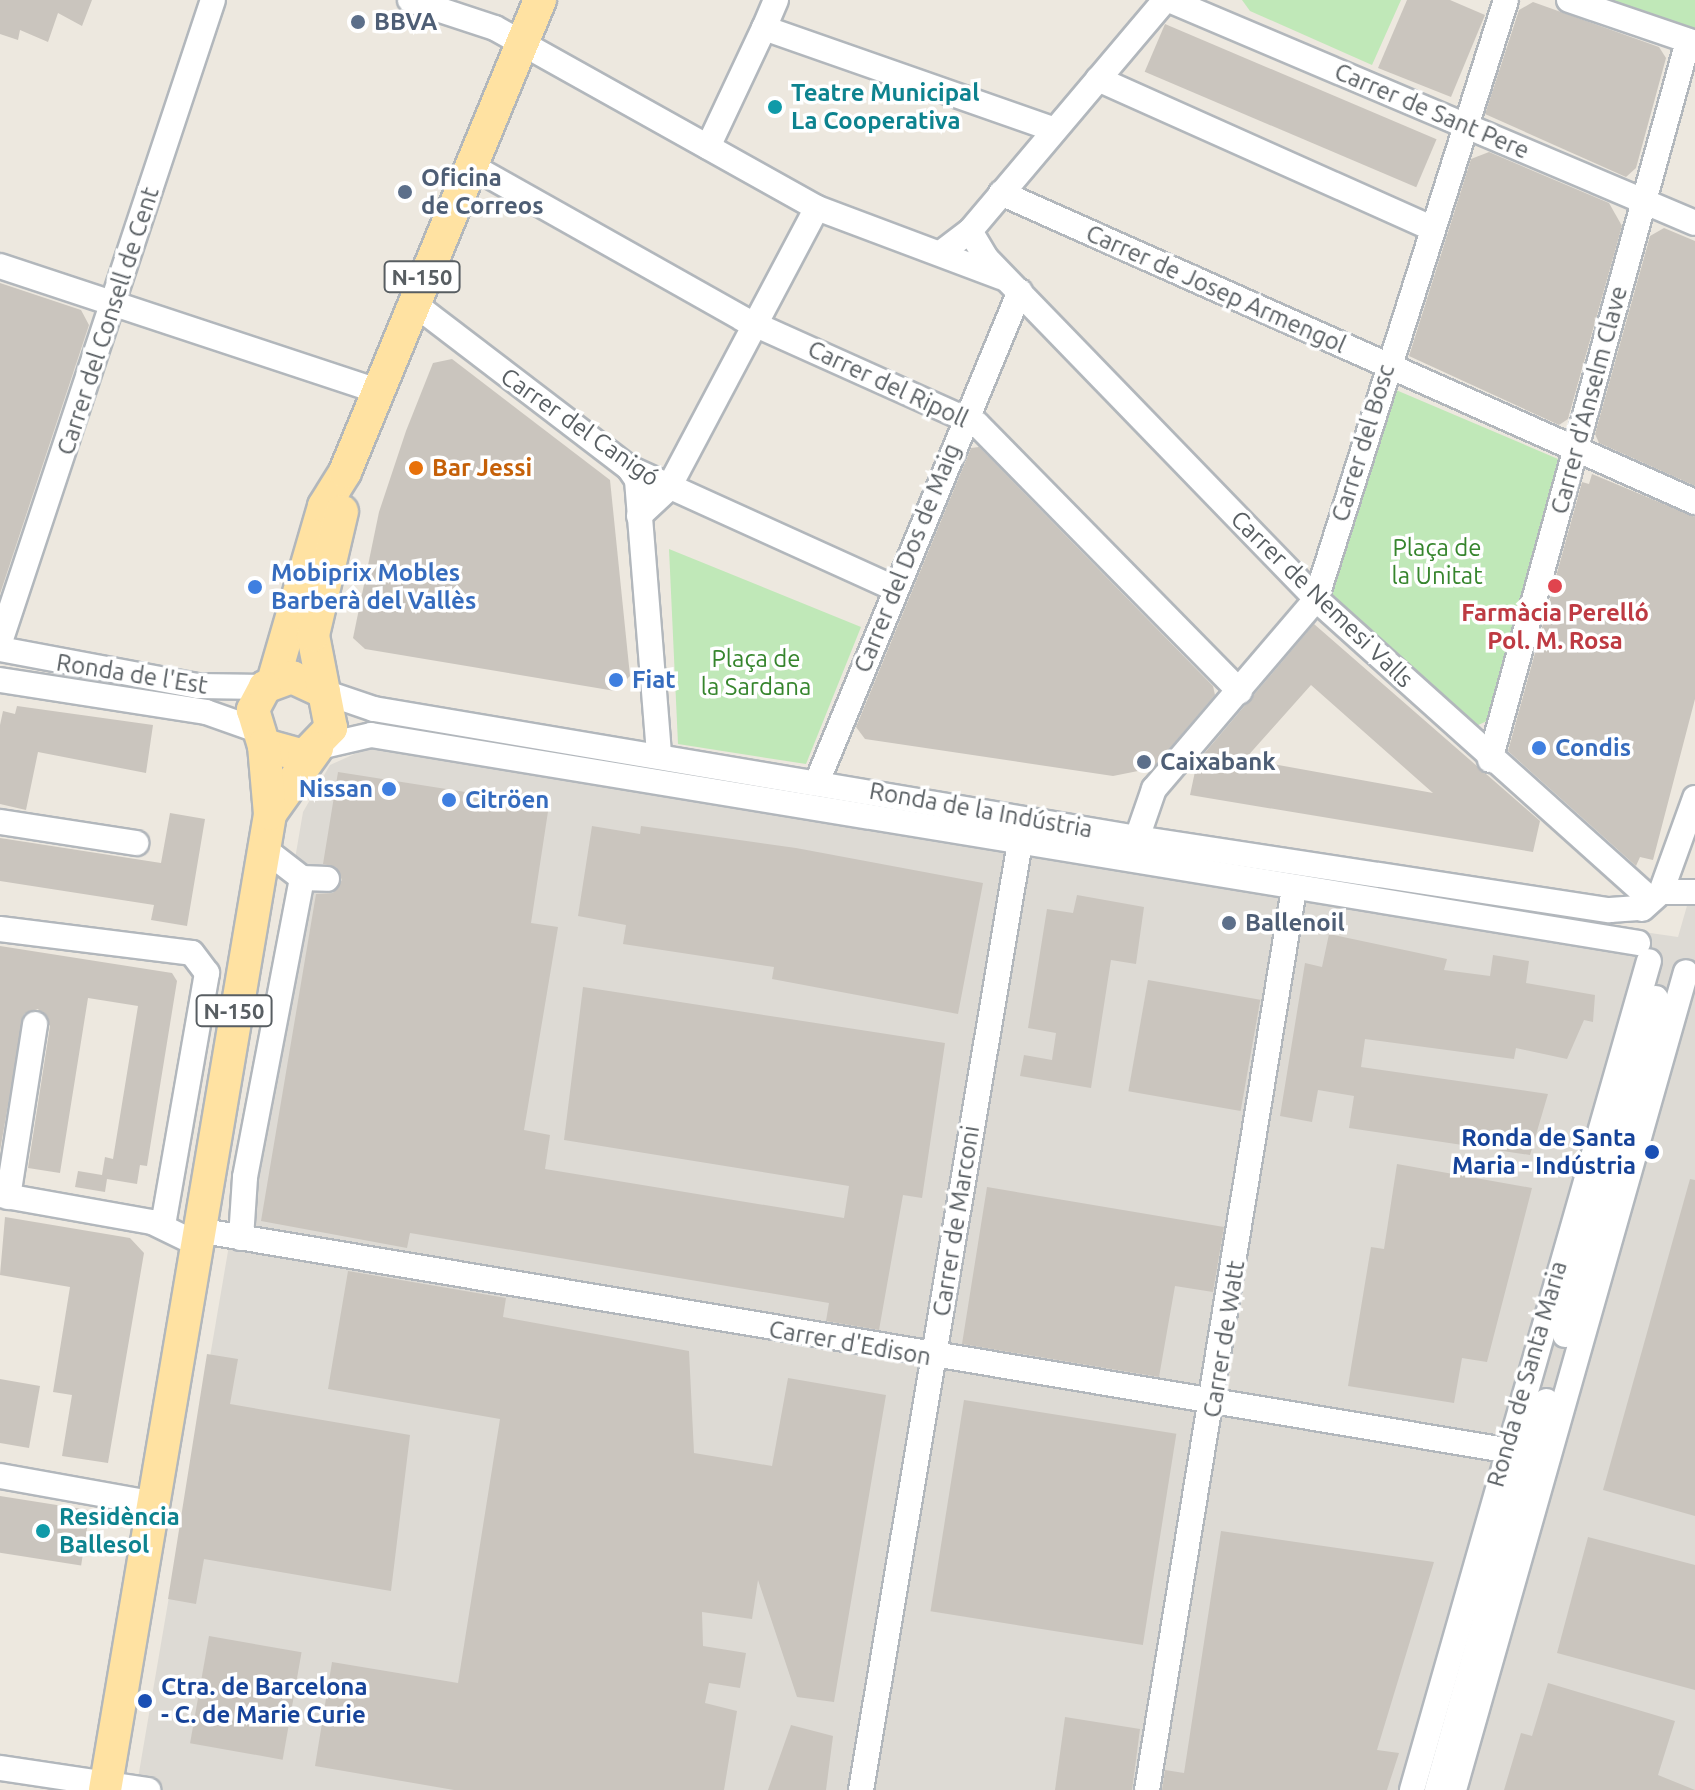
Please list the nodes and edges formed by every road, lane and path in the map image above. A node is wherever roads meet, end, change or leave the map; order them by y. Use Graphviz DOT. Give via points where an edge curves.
graph roads {
  1 [pos="213,0"];
  2 [pos="410,0"];
  3 [pos="540,0"];
  4 [pos="776,0"];
  5 [pos="1167,0"];
  6 [pos="1506,0"];
  7 [pos="1569,0"];
  8 [pos="764,28"];
  9 [pos="1691,42"];
  10 [pos="522,44"];
  11 [pos="1098,79"];
  12 [pos="1463,125"];
  13 [pos="1055,130"];
  14 [pos="708,147"];
  15 [pos="470,165"];
  16 [pos="1001,193"];
  17 [pos="1644,201"];
  18 [pos="817,208"];
  19 [pos="1695,223"];
  20 [pos="1431,228"];
  21 [pos="970,231"];
  22 [pos="942,252"];
  23 [pos="0,266"];
  24 [pos="1015,286"];
  25 [pos="412,302"];
  26 [pos="114,304"];
  27 [pos="754,323"];
  28 [pos="1388,366"];
  29 [pos="375,390"];
  30 [pos="965,417"];
  31 [pos="1575,449"];
  32 [pos="629,468"];
  33 [pos="345,472"];
  34 [pos="668,489"];
  35 [pos="1695,502"];
  36 [pos="639,516"];
  37 [pos="893,588"];
  38 [pos="1316,599"];
  39 [pos="0,642"];
  40 [pos="0,649"];
  41 [pos="0,680"];
  42 [pos="269,685"];
  43 [pos="324,692"];
  44 [pos="1240,692"];
  45 [pos="259,737"];
  46 [pos="318,748"];
  47 [pos="659,755"];
  48 [pos="1490,760"];
  49 [pos="817,782"];
  50 [pos="1695,798"];
  51 [pos="270,814"];
  52 [pos="0,822"];
  53 [pos="1137,838"];
  54 [pos="1020,842"];
  55 [pos="136,843"];
  56 [pos="263,848"];
  57 [pos="302,878"];
  58 [pos="327,879"];
  59 [pos="1294,888"];
  60 [pos="1695,892"];
  61 [pos="1651,899"];
  62 [pos="253,906"];
  63 [pos="292,928"];
  64 [pos="0,929"];
  65 [pos="1644,952"];
  66 [pos="1690,970"];
  67 [pos="1658,999"];
  68 [pos="35,1024"];
  69 [pos="261,1093"];
  70 [pos="216,1116"];
  71 [pos="4,1196"];
  72 [pos="157,1224"];
  73 [pos="196,1236"];
  74 [pos="241,1238"];
  75 [pos="933,1357"];
  76 [pos="1214,1404"];
  77 [pos="1504,1450"];
  78 [pos="0,1476"];
  79 [pos="150,1503"];
  80 [pos="0,1768"];
  81 [pos="106,1787"];
  82 [pos="148,1790"];
  83 [pos="861,1790"];
  84 [pos="1147,1790"];
  85 [pos="1412,1790"];
  86 [pos="1437,1790"];
  87 [pos="1454,1790"];
  1 -- 26 [label="street, Carrer del Consell de Cent"];
  2 -- 10 [label="street, Carrer de Nemesi Valls"];
  3 -- 10 [label="main road, N-150"];
  4 -- 8 [label="street"];
  5 -- 11 [label="street"];
  5 -- 12 [label="street, Carrer de Sant Pere"];
  6 -- 12 [label="street, Carrer del Bosc"];
  7 -- 9 [label="street"];
  8 -- 13 [label="street"];
  8 -- 14 [label="street"];
  9 -- 17 [label="street, Carrer d'Anselm Clave"];
  10 -- 14 [label="street, Carrer de Nemesi Valls"];
  10 -- 15 [label="main road, N-150"];
  11 -- 13 [label="street"];
  11 -- 20 [label="street"];
  12 -- 17 [label="street, Carrer de Sant Pere"];
  12 -- 20 [label="street, Carrer del Bosc"];
  13 -- 16 [label="street"];
  14 -- 18 [label="street, Carrer de Nemesi Valls"];
  15 -- 25 [label="main road, N-150"];
  15 -- 27 [label="street, Carrer del Ripoll"];
  16 -- 21 [label="street"];
  16 -- 28 [label="street, Carrer de Josep Armengol"];
  17 -- 19 [label="street, Carrer de Sant Pere"];
  17 -- 31 [label="street, Carrer d'Anselm Clave"];
  18 -- 22 [label="street, Carrer de Nemesi Valls"];
  18 -- 27 [label="street"];
  20 -- 28 [label="street, Carrer del Bosc"];
  21 -- 22 [label="street"];
  21 -- 24 [label="street, Carrer de Nemesi Valls"];
  22 -- 24 [label="street, Carrer de Nemesi Valls"];
  23 -- 26 [label="street"];
  24 -- 30 [label="street, Carrer del Dos de Maig"];
  24 -- 38 [label="street, Carrer de Nemesi Valls"];
  25 -- 29 [label="main road, N-150"];
  25 -- 32 [label="street, Carrer del Canigó"];
  26 -- 29 [label="street"];
  26 -- 39 [label="street, Carrer del Consell de Cent"];
  27 -- 30 [label="street, Carrer del Ripoll"];
  27 -- 34 [label="street"];
  28 -- 31 [label="street, Carrer de Josep Armengol"];
  28 -- 38 [label="street, Carrer del Bosc"];
  29 -- 33 [label="main road, N-150"];
  30 -- 37 [label="street, Carrer del Dos de Maig"];
  30 -- 44 [label="street, Carrer del Ripoll"];
  31 -- 35 [label="street, Carrer de Josep Armengol"];
  31 -- 48 [label="street, Carrer d'Anselm Clave"];
  32 -- 34 [label="street, Carrer del Canigó"];
  32 -- 36 [label="street" via="637,480"];
  33 -- 42 [label="main road, N-150" via="324,506"];
  33 -- 43 [label="main road, N-150" via="341,520 315,617"];
  34 -- 36 [label="street"];
  34 -- 37 [label="street, Carrer del Canigó"];
  36 -- 47 [label="street"];
  37 -- 49 [label="street, Carrer del Dos de Maig"];
  38 -- 44 [label="street, Carrer del Bosc"];
  38 -- 48 [label="street, Carrer de Nemesi Valls"];
  40 -- 42 [label="street, Ronda de l'Est" via="198,686"];
  41 -- 45 [label="street, Ronda de l'Est" via="206,712"];
  42 -- 43 [label="main road" via="302,678"];
  42 -- 45 [label="main road, N-150" via="253,710"];
  43 -- 46 [label="main road, N-150" via="333,721"];
  43 -- 47 [label="street, Ronda de la Indústria" via="374,709"];
  44 -- 53 [label="street, Carrer del Bosc" via="1154,789"];
  45 -- 46 [label="main road" via="292,757"];
  45 -- 51 [label="main road, N-150"];
  46 -- 51 [label="main road, N-150"];
  46 -- 54 [label="street, Ronda de la Indústria" via="371,735"];
  47 -- 49 [label="street, Ronda de la Indústria"];
  48 -- 61 [label="street, Carrer de Nemesi Valls"];
  49 -- 53 [label="street, Ronda de la Indústria"];
  50 -- 61 [label="street"];
  51 -- 56 [label="main road, N-150"];
  52 -- 55 [label="street"];
  53 -- 61 [label="street, Ronda de la Indústria" via="1610,910"];
  54 -- 59 [label="street, Ronda de la Indústria"];
  54 -- 75 [label="street, Carrer de Marconi"];
  56 -- 57 [label="street"];
  56 -- 62 [label="main road, N-150"];
  57 -- 58 [label="street"];
  57 -- 63 [label="street"];
  59 -- 65 [label="street, Ronda de la Indústria"];
  59 -- 76 [label="street, Carrer de Watt"];
  60 -- 61 [label="street, Ronda de la Indústria"];
  61 -- 65 [label="street, Ronda de Santa Maria"];
  62 -- 63 [label="street"];
  62 -- 70 [label="main road, N-150"];
  63 -- 69 [label="street"];
  64 -- 72 [label="street" via="192,953 207,973 169,1193"];
  65 -- 66 [label="street, Ronda de la Indústria"];
  65 -- 77 [label="street, Ronda de Santa Maria"];
  66 -- 87 [label="street, Ronda de Santa Maria"];
  67 -- 86 [label="street, Ronda de Santa Maria"];
  68 -- 71 [label="street"];
  69 -- 70 [label="street"];
  69 -- 74 [label="street"];
  70 -- 73 [label="main road, N-150"];
  71 -- 72 [label="street, Carrer d'Edison"];
  72 -- 73 [label="street, Carrer d'Edison"];
  73 -- 74 [label="street, Carrer d'Edison"];
  73 -- 79 [label="main road, N-150"];
  74 -- 75 [label="street, Carrer d'Edison"];
  75 -- 76 [label="street, Carrer d'Edison"];
  75 -- 83 [label="street, Carrer de Marconi"];
  76 -- 77 [label="street, Carrer d'Edison"];
  76 -- 84 [label="street, Carrer de Watt"];
  77 -- 85 [label="street, Ronda de Santa Maria"];
  78 -- 79 [label="street"];
  79 -- 81 [label="main road, N-150"];
  80 -- 81 [label="street"];
  81 -- 82 [label="street"];
}
